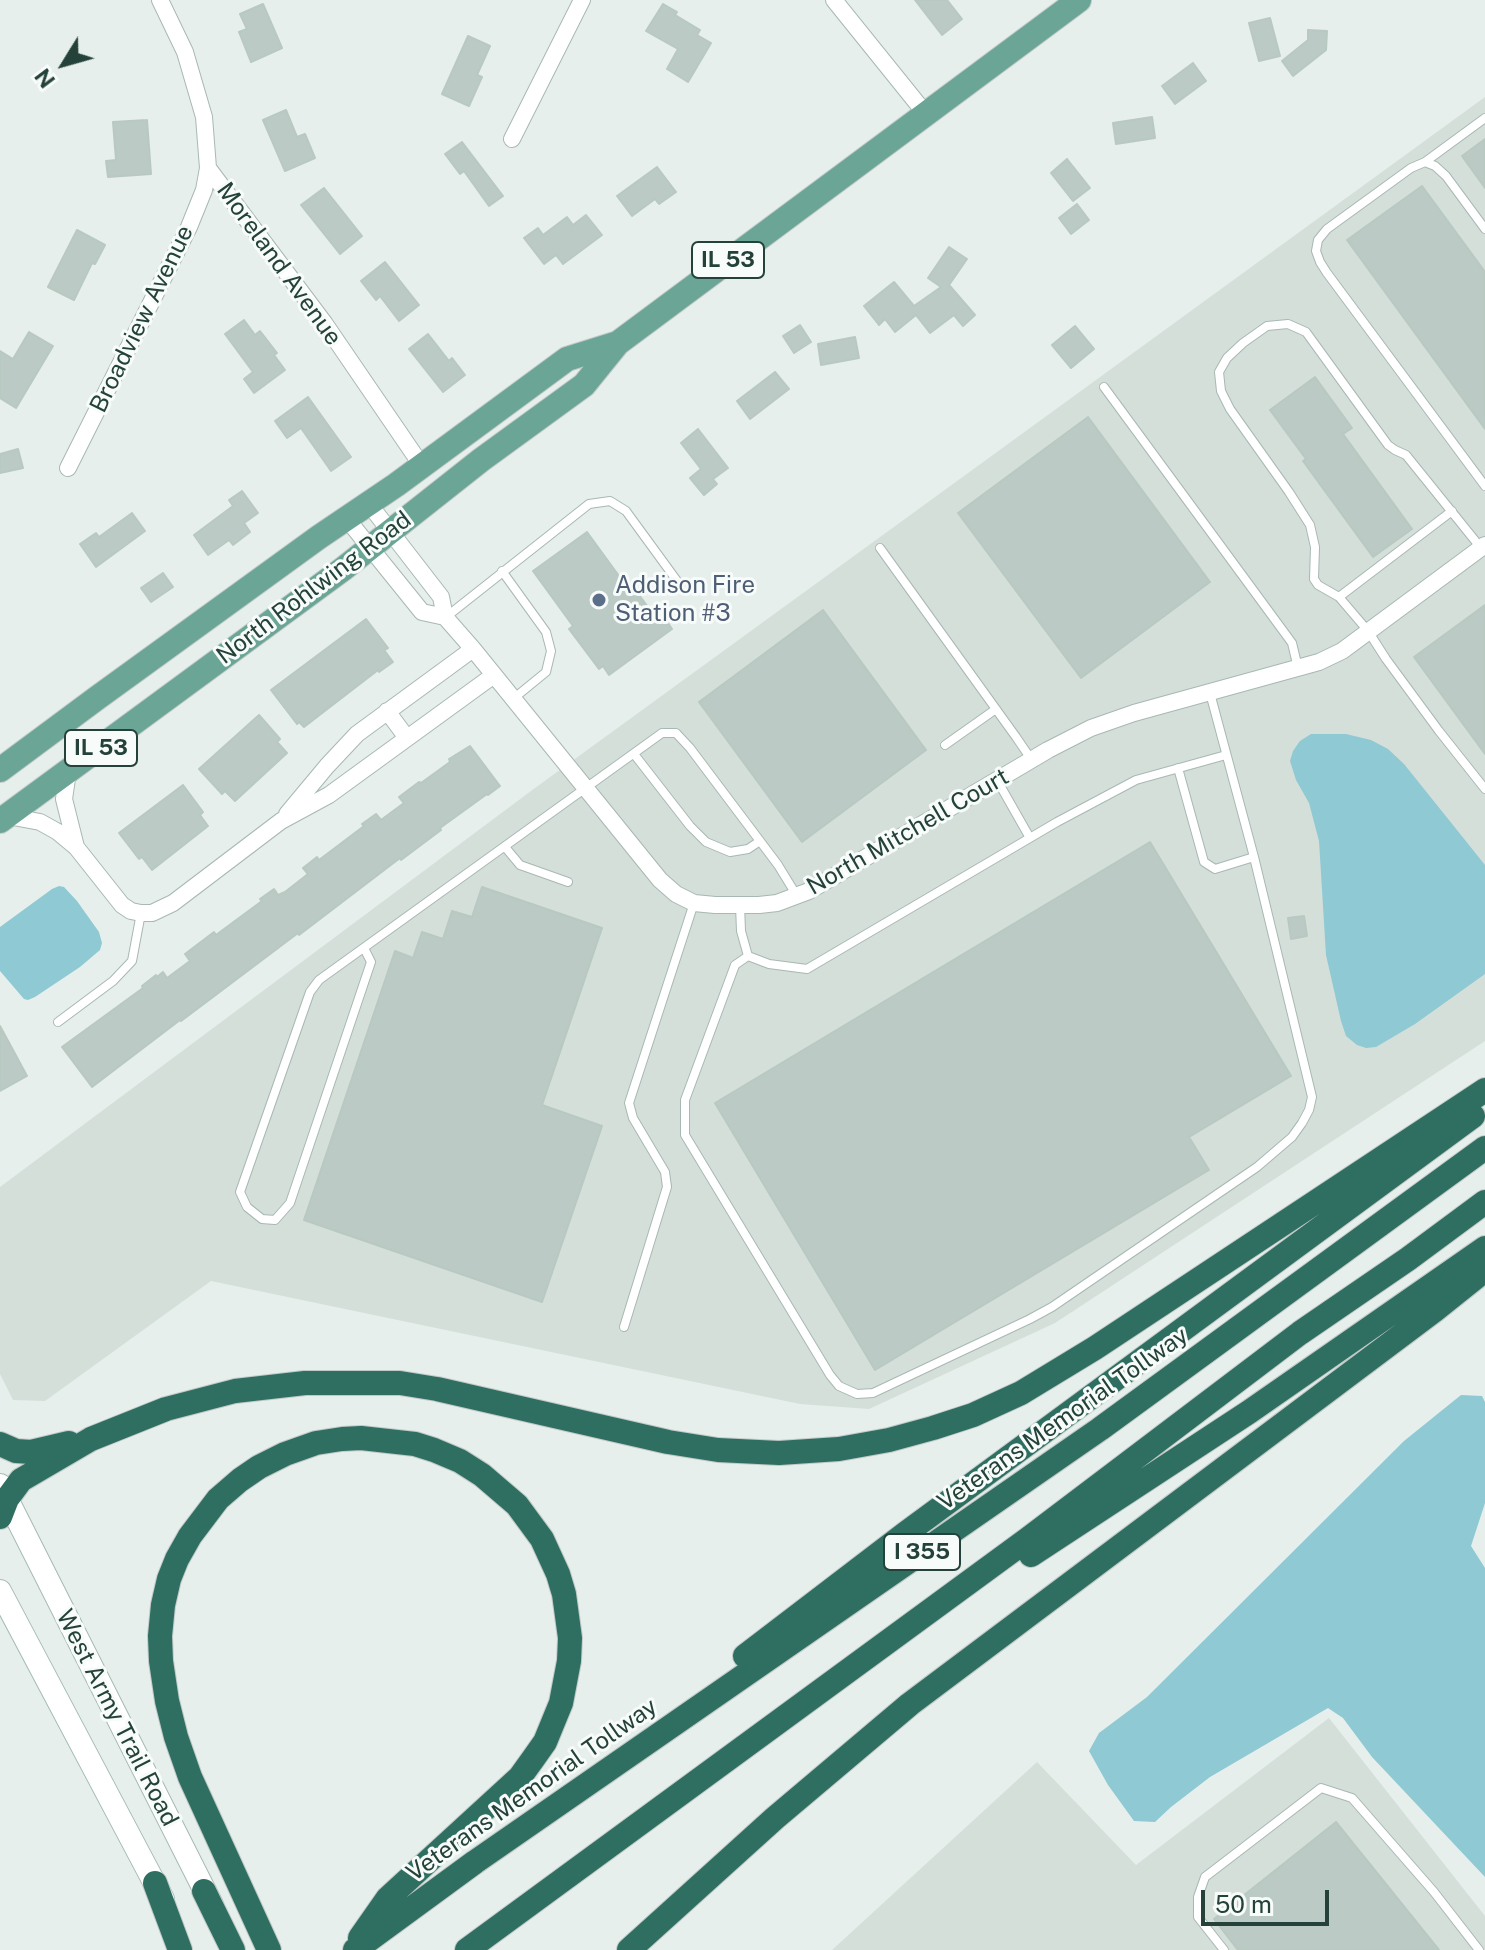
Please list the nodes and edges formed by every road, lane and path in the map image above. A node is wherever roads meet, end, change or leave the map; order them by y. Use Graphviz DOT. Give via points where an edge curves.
graph roads {
  1 [pos="160,0"];
  2 [pos="582,0"];
  3 [pos="834,0"];
  4 [pos="1079,0"];
  5 [pos="925,113"];
  6 [pos="1485,118"];
  7 [pos="512,139"];
  8 [pos="1425,162"];
  9 [pos="208,168"];
  10 [pos="1485,229"];
  11 [pos="618,343"];
  12 [pos="1104,387"];
  13 [pos="422,466"];
  14 [pos="68,468"];
  15 [pos="1485,486"];
  16 [pos="369,504"];
  17 [pos="1452,511"];
  18 [pos="347,519"];
  19 [pos="390,532"];
  20 [pos="370,547"];
  21 [pos="1483,547"];
  22 [pos="880,548"];
  23 [pos="502,571"];
  24 [pos="680,585"];
  25 [pos="1339,597"];
  26 [pos="445,617"];
  27 [pos="1368,631"];
  28 [pos="473,649"];
  29 [pos="1298,669"];
  30 [pos="494,675"];
  31 [pos="1210,693"];
  32 [pos="513,699"];
  33 [pos="996,709"];
  34 [pos="387,711"];
  35 [pos="407,738"];
  36 [pos="945,745"];
  37 [pos="634,754"];
  38 [pos="1226,755"];
  39 [pos="1031,760"];
  40 [pos="1178,768"];
  41 [pos="0,770"];
  42 [pos="68,772"];
  43 [pos="997,780"];
  44 [pos="586,789"];
  45 [pos="1485,789"];
  46 [pos="4,818"];
  47 [pos="281,821"];
  48 [pos="1030,838"];
  49 [pos="760,841"];
  50 [pos="76,847"];
  51 [pos="505,847"];
  52 [pos="1254,857"];
  53 [pos="568,882"];
  54 [pos="797,896"];
  55 [pos="694,903"];
  56 [pos="740,905"];
  57 [pos="141,913"];
  58 [pos="364,948"];
  59 [pos="748,956"];
  60 [pos="58,1022"];
  61 [pos="1485,1090"];
  62 [pos="1485,1107"];
  63 [pos="1485,1148"];
  64 [pos="1485,1202"];
  65 [pos="1485,1248"];
  66 [pos="1485,1270"];
  67 [pos="624,1327"];
  68 [pos="91,1439"];
  69 [pos="0,1444"];
  70 [pos="2,1500"];
  71 [pos="0,1591"];
  72 [pos="795,1710"];
  73 [pos="475,1862"];
  74 [pos="155,1883"];
  75 [pos="204,1891"];
  76 [pos="180,1950"];
  77 [pos="190,1950"];
  78 [pos="235,1950"];
  79 [pos="269,1950"];
  80 [pos="354,1950"];
  81 [pos="467,1950"];
  82 [pos="629,1950"];
  83 [pos="1224,1950"];
  84 [pos="1479,1950"];
  1 -- 9 [label="street, Moreland Avenue" via="193,78 204,117"];
  2 -- 7 [label="street"];
  3 -- 5 [label="street"];
  4 -- 5 [label="main road, IL 53"];
  5 -- 11 [label="main road, North Rohlwing Road / IL 53"];
  6 -- 8 [label="lane"];
  8 -- 10 [label="lane" via="1446,176"];
  8 -- 15 [label="lane" via="1327,229 1316,251"];
  9 -- 13 [label="street, Moreland Avenue" via="325,324"];
  9 -- 14 [label="street, Broadview Avenue" via="189,227"];
  11 -- 13 [label="main road, North Rohlwing Road / IL 53" via="567,359"];
  11 -- 19 [label="main road, North Rohlwing Road / IL 53" via="584,385"];
  12 -- 29 [label="lane" via="1292,643"];
  13 -- 16 [label="main road, North Rohlwing Road / IL 53"];
  16 -- 18 [label="main road, North Rohlwing Road / IL 53"];
  16 -- 19 [label="street"];
  17 -- 21 [label="lane"];
  17 -- 25 [label="lane"];
  17 -- 25 [label="lane" via="1406,455 1388,445 1306,332 1288,324 1267,326 1243,343 1219,372 1221,391 1310,525 1314,579"];
  18 -- 20 [label="street"];
  18 -- 41 [label="main road, North Rohlwing Road / IL 53"];
  19 -- 20 [label="main road, North Rohlwing Road / IL 53"];
  19 -- 26 [label="street" via="441,597"];
  20 -- 26 [label="street" via="422,612"];
  20 -- 42 [label="main road, North Rohlwing Road / IL 53"];
  21 -- 27 [label="street, North Mitchell Court"];
  22 -- 33 [label="lane"];
  23 -- 24 [label="lane" via="589,504 610,501 626,511"];
  23 -- 26 [label="lane"];
  23 -- 32 [label="lane" via="546,632 551,651 546,672"];
  25 -- 27 [label="lane"];
  26 -- 28 [label="street"];
  27 -- 29 [label="street, North Mitchell Court" via="1342,651"];
  27 -- 45 [label="lane"];
  28 -- 30 [label="street"];
  28 -- 34 [label="street"];
  29 -- 31 [label="street, North Mitchell Court"];
  30 -- 32 [label="street"];
  30 -- 35 [label="street"];
  31 -- 38 [label="lane"];
  31 -- 39 [label="street, North Mitchell Court" via="1091,728"];
  32 -- 44 [label="street"];
  33 -- 36 [label="lane"];
  33 -- 39 [label="lane"];
  34 -- 35 [label="street"];
  34 -- 47 [label="street" via="357,734"];
  35 -- 47 [label="street" via="329,795"];
  37 -- 44 [label="lane"];
  37 -- 49 [label="lane" via="706,842 730,852"];
  37 -- 49 [label="lane" via="662,733 676,733"];
  38 -- 40 [label="lane"];
  38 -- 52 [label="lane"];
  39 -- 43 [label="street, North Mitchell Court"];
  40 -- 48 [label="lane" via="1136,780"];
  40 -- 52 [label="lane" via="1204,862 1215,869"];
  42 -- 46 [label="main road, North Rohlwing Road / IL 53"];
  42 -- 50 [label="street" via="64,799"];
  43 -- 48 [label="lane"];
  43 -- 54 [label="street, North Mitchell Court"];
  44 -- 51 [label="lane"];
  44 -- 55 [label="street" via="660,880"];
  46 -- 50 [label="street" via="40,822"];
  47 -- 57 [label="street" via="173,903"];
  48 -- 59 [label="lane" via="807,969"];
  49 -- 54 [label="lane"];
  50 -- 57 [label="street" via="122,905"];
  51 -- 53 [label="lane" via="520,865"];
  51 -- 58 [label="lane"];
  52 -- 59 [label="lane" via="1312,1097 1302,1123 1257,1167 1052,1307 873,1393 857,1394 830,1375 685,1135 685,1100 735,965"];
  54 -- 56 [label="street, North Mitchell Court"];
  55 -- 56 [label="street, North Mitchell Court"];
  55 -- 67 [label="lane" via="629,1103 665,1172 667,1187"];
  56 -- 59 [label="lane"];
  57 -- 60 [label="lane" via="132,961"];
  58 -- 58 [label="lane" via="371,962 290,1203 275,1220 262,1219 247,1207 240,1192 310,992"];
  61 -- 68 [label="highway" via="1021,1393 973,1415 889,1440 779,1453 718,1450 437,1389 368,1382 235,1391 166,1409"];
  62 -- 73 [label="highway" via="906,1533"];
  63 -- 73 [label="highway, Veterans Memorial Tollway / I 355" via="1100,1429"];
  64 -- 72 [label="highway, I 355" via="1300,1333"];
  65 -- 72 [label="highway" via="1249,1412"];
  66 -- 82 [label="highway" via="910,1704"];
  68 -- 69 [label="highway" via="31,1452"];
  68 -- 70 [label="highway" via="21,1480"];
  70 -- 75 [label="main road, West Army Trail Road"];
  71 -- 74 [label="main road, West Army Trail Road"];
  72 -- 81 [label="highway, I 355"];
  73 -- 80 [label="highway, Veterans Memorial Tollway / I 355"];
  74 -- 76 [label="highway"];
  74 -- 77 [label="main road, West Army Trail Road"];
  75 -- 78 [label="highway"];
  79 -- 80 [label="highway" via="176,1737 161,1661 163,1605 190,1536 229,1489 285,1454 316,1443 361,1438 434,1450 460,1461 508,1496 551,1558 564,1594 570,1638 561,1703 545,1742 520,1777 388,1898"];
  83 -- 84 [label="lane" via="1198,1917 1205,1877 1321,1788 1352,1798"];
}
